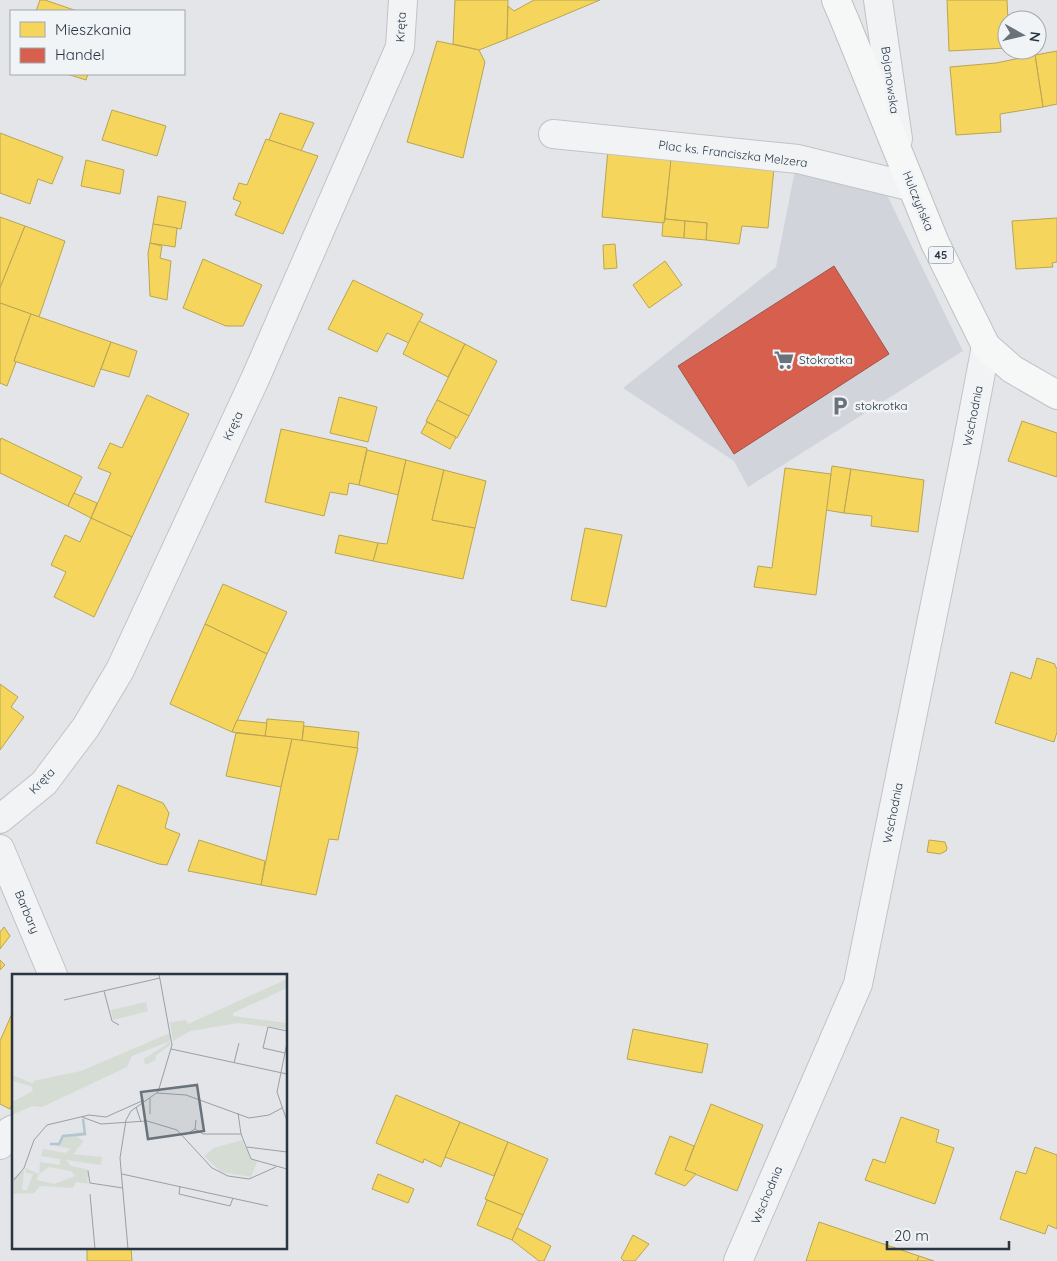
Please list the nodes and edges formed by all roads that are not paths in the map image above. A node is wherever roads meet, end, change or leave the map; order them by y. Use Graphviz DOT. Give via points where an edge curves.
graph roads {
  1 [pos="403,0"];
  2 [pos="836,0"];
  3 [pos="878,0"];
  4 [pos="553,134"];
  5 [pos="902,161"];
  6 [pos="912,186"];
  7 [pos="986,346"];
  8 [pos="1057,395"];
  9 [pos="0,819"];
  10 [pos="0,849"];
  11 [pos="53,974"];
  12 [pos="12,1131"];
  13 [pos="0,1145"];
  14 [pos="738,1261"];
  1 -- 9 [label="street, Kręta" via="400,47 255,379 120,670 86,727 44,783"];
  2 -- 5 [label="main road, Hulczyńska / 45"];
  3 -- 5 [label="street, Bojanowska"];
  4 -- 6 [label="street, Plac ks. Franciszka Melzera" via="798,159"];
  5 -- 6 [label="main road, Hulczyńska / 45"];
  6 -- 7 [label="main road, Hulczyńska / 45" via="935,242"];
  7 -- 8 [label="main road, Hulczyńska / 45" via="1012,369"];
  7 -- 14 [label="street, Wschodnia" via="858,984"];
  10 -- 11 [label="street, Barbary"];
  12 -- 13 [label="street"];
}
